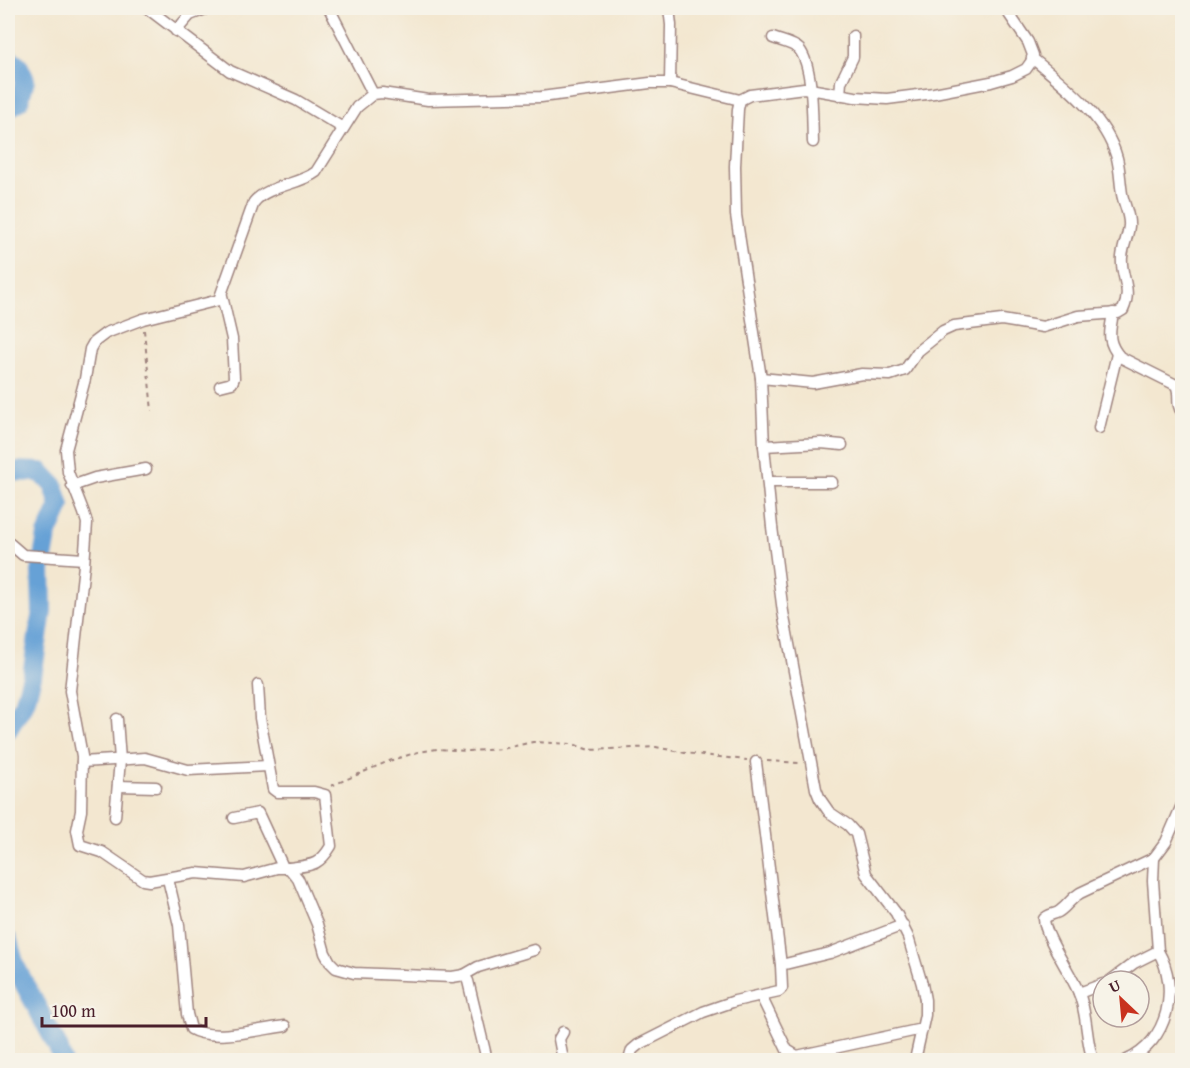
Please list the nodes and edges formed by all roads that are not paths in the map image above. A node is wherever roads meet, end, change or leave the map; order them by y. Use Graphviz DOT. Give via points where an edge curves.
graph roads {
  1 [pos="147,8"];
  2 [pos="208,8"];
  3 [pos="329,8"];
  4 [pos="669,8"];
  5 [pos="1005,8"];
  6 [pos="176,31"];
  7 [pos="853,36"];
  8 [pos="773,38"];
  9 [pos="1032,58"];
  10 [pos="670,83"];
  11 [pos="811,88"];
  12 [pos="373,94"];
  13 [pos="840,95"];
  14 [pos="740,100"];
  15 [pos="343,128"];
  16 [pos="813,142"];
  17 [pos="222,296"];
  18 [pos="1113,313"];
  19 [pos="1117,354"];
  20 [pos="761,378"];
  21 [pos="220,386"];
  22 [pos="1182,412"];
  23 [pos="1099,428"];
  24 [pos="842,445"];
  25 [pos="764,446"];
  26 [pos="146,469"];
  27 [pos="768,482"];
  28 [pos="832,482"];
  29 [pos="72,486"];
  30 [pos="8,542"];
  31 [pos="84,559"];
  32 [pos="258,685"];
  33 [pos="117,719"];
  34 [pos="120,760"];
  35 [pos="82,762"];
  36 [pos="756,762"];
  37 [pos="268,766"];
  38 [pos="118,786"];
  39 [pos="156,787"];
  40 [pos="1182,805"];
  41 [pos="116,817"];
  42 [pos="234,818"];
  43 [pos="1154,858"];
  44 [pos="286,868"];
  45 [pos="168,879"];
  46 [pos="903,925"];
  47 [pos="534,950"];
  48 [pos="1158,951"];
  49 [pos="781,965"];
  50 [pos="1126,969"];
  51 [pos="464,975"];
  52 [pos="1091,988"];
  53 [pos="1079,993"];
  54 [pos="761,996"];
  55 [pos="285,1026"];
  56 [pos="922,1029"];
  57 [pos="563,1032"];
  58 [pos="487,1060"];
  59 [pos="563,1060"];
  60 [pos="629,1060"];
  61 [pos="915,1060"];
  62 [pos="1094,1060"];
  63 [pos="1127,1060"];
  1 -- 6 [label="street"];
  2 -- 6 [label="street" via="190,15"];
  3 -- 12 [label="street"];
  4 -- 10 [label="street"];
  5 -- 9 [label="street" via="1028,42"];
  6 -- 15 [label="street" via="230,71 296,100"];
  7 -- 13 [label="street" via="853,57 843,76"];
  8 -- 11 [label="street" via="797,47"];
  9 -- 13 [label="street" via="1026,69 1012,75 934,93 887,99"];
  9 -- 18 [label="street" via="1095,117 1116,156 1129,224 1122,254 1128,293 1123,310"];
  10 -- 12 [label="street" via="541,97 428,100"];
  10 -- 14 [label="street"];
  11 -- 13 [label="street"];
  11 -- 14 [label="street" via="750,95"];
  11 -- 16 [label="street"];
  12 -- 15 [label="street" via="357,107"];
  14 -- 20 [label="street" via="736,215"];
  15 -- 17 [label="street" via="309,177 263,194 254,202"];
  17 -- 21 [label="street" via="232,339 234,378 232,383"];
  17 -- 29 [label="street" via="215,302 143,319 99,338 90,350 66,450"];
  18 -- 19 [label="street" via="1109,340"];
  18 -- 20 [label="street" via="1078,316 1043,327 1002,320 954,326 918,351 905,370 890,375 862,374 813,383"];
  19 -- 22 [label="street" via="1176,385"];
  19 -- 23 [label="street"];
  20 -- 25 [label="street"];
  24 -- 25 [label="street"];
  25 -- 27 [label="street"];
  26 -- 29 [label="street" via="88,479"];
  27 -- 28 [label="street"];
  27 -- 46 [label="street" via="783,612 820,799 829,812 852,828 866,874"];
  29 -- 31 [label="street" via="87,523"];
  30 -- 31 [label="street" via="28,556"];
  31 -- 35 [label="street" via="70,692"];
  32 -- 37 [label="street"];
  33 -- 34 [label="street"];
  34 -- 35 [label="street"];
  34 -- 37 [label="street" via="145,758 188,770"];
  34 -- 38 [label="street"];
  35 -- 45 [label="street" via="77,830 80,844 102,852 142,880"];
  36 -- 49 [label="street"];
  37 -- 44 [label="street" via="274,790 325,795 332,846 323,859 308,866"];
  38 -- 39 [label="street"];
  38 -- 41 [label="street"];
  40 -- 43 [label="street" via="1166,842"];
  42 -- 44 [label="street" via="258,813"];
  43 -- 48 [label="street"];
  43 -- 53 [label="street" via="1080,893 1062,910 1044,919 1048,935"];
  44 -- 45 [label="street" via="244,877 205,873"];
  44 -- 51 [label="street" via="298,879 325,953 336,968 354,973"];
  45 -- 55 [label="street" via="179,925 191,1029 214,1035"];
  46 -- 49 [label="street" via="830,953"];
  46 -- 56 [label="street" via="922,984"];
  47 -- 51 [label="street"];
  48 -- 50 [label="street"];
  48 -- 63 [label="street" via="1170,980 1164,1020 1155,1038 1136,1057"];
  49 -- 54 [label="street" via="782,988"];
  51 -- 58 [label="street"];
  52 -- 53 [label="street"];
  53 -- 62 [label="street" via="1088,1048"];
  54 -- 56 [label="street" via="787,1050 797,1056"];
  54 -- 60 [label="street" via="703,1012 669,1028 638,1044"];
  56 -- 61 [label="street"];
  57 -- 59 [label="street" via="559,1039"];
}
